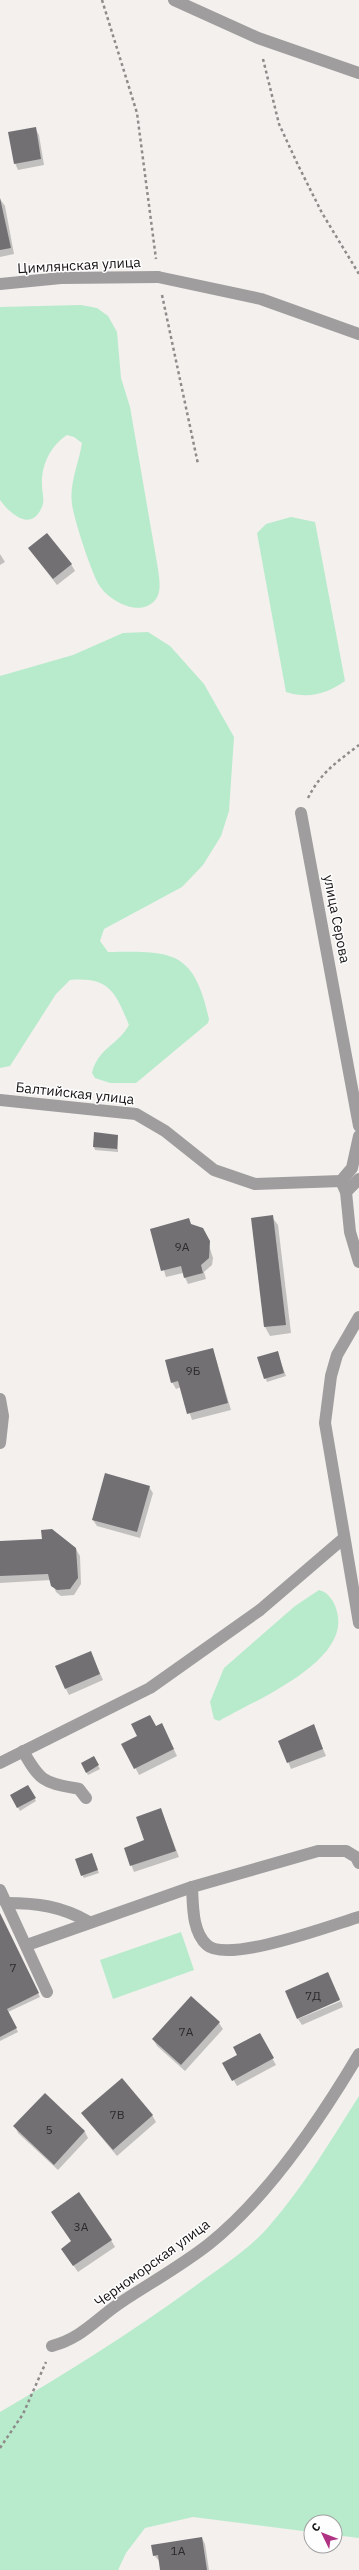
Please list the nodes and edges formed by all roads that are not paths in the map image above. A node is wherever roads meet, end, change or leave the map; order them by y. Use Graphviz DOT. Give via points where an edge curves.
graph roads {
  1 [pos="174,0"];
  2 [pos="359,73"];
  3 [pos="0,284"];
  4 [pos="359,334"];
  5 [pos="302,813"];
  6 [pos="0,1100"];
  7 [pos="359,1126"];
  8 [pos="359,1136"];
  9 [pos="359,1179"];
  10 [pos="341,1181"];
  11 [pos="346,1192"];
  12 [pos="359,1262"];
  13 [pos="359,1317"];
  14 [pos="0,1399"];
  15 [pos="0,1443"];
  16 [pos="344,1538"];
  17 [pos="359,1623"];
  18 [pos="24,1751"];
  19 [pos="0,1763"];
  20 [pos="86,1798"];
  21 [pos="359,1863"];
  22 [pos="192,1887"];
  23 [pos="0,1890"];
  24 [pos="6,1903"];
  25 [pos="359,1916"];
  26 [pos="89,1922"];
  27 [pos="27,1945"];
  28 [pos="47,1992"];
  29 [pos="359,2054"];
  30 [pos="52,2346"];
  1 -- 2 [label="street" via="258,38"];
  3 -- 4 [label="street, Цимлянская улица" via="61,278 158,277 261,298"];
  5 -- 7 [label="street, улица Серова"];
  6 -- 10 [label="street, Балтийская улица" via="136,1114 165,1131 214,1170 255,1184"];
  8 -- 10 [label="street" via="352,1168"];
  9 -- 11 [label="street"];
  10 -- 11 [label="street"];
  11 -- 12 [label="street" via="350,1232"];
  13 -- 16 [label="street" via="337,1355 326,1423"];
  14 -- 15 [label="street"];
  16 -- 17 [label="street"];
  16 -- 18 [label="street" via="260,1610 150,1688"];
  18 -- 19 [label="street"];
  18 -- 20 [label="street" via="41,1779 78,1788"];
  21 -- 22 [label="street" via="356,1857 346,1851 318,1851"];
  22 -- 25 [label="street" via="197,1928 207,1945 219,1951 245,1950 270,1944"];
  22 -- 26 [label="street"];
  23 -- 24 [label="street"];
  24 -- 26 [label="street" via="55,1906"];
  24 -- 27 [label="street"];
  26 -- 27 [label="street"];
  27 -- 28 [label="street"];
  29 -- 30 [label="street, Черноморская улица" via="301,2142 251,2204 210,2243 119,2304 82,2334 69,2342"];
}
